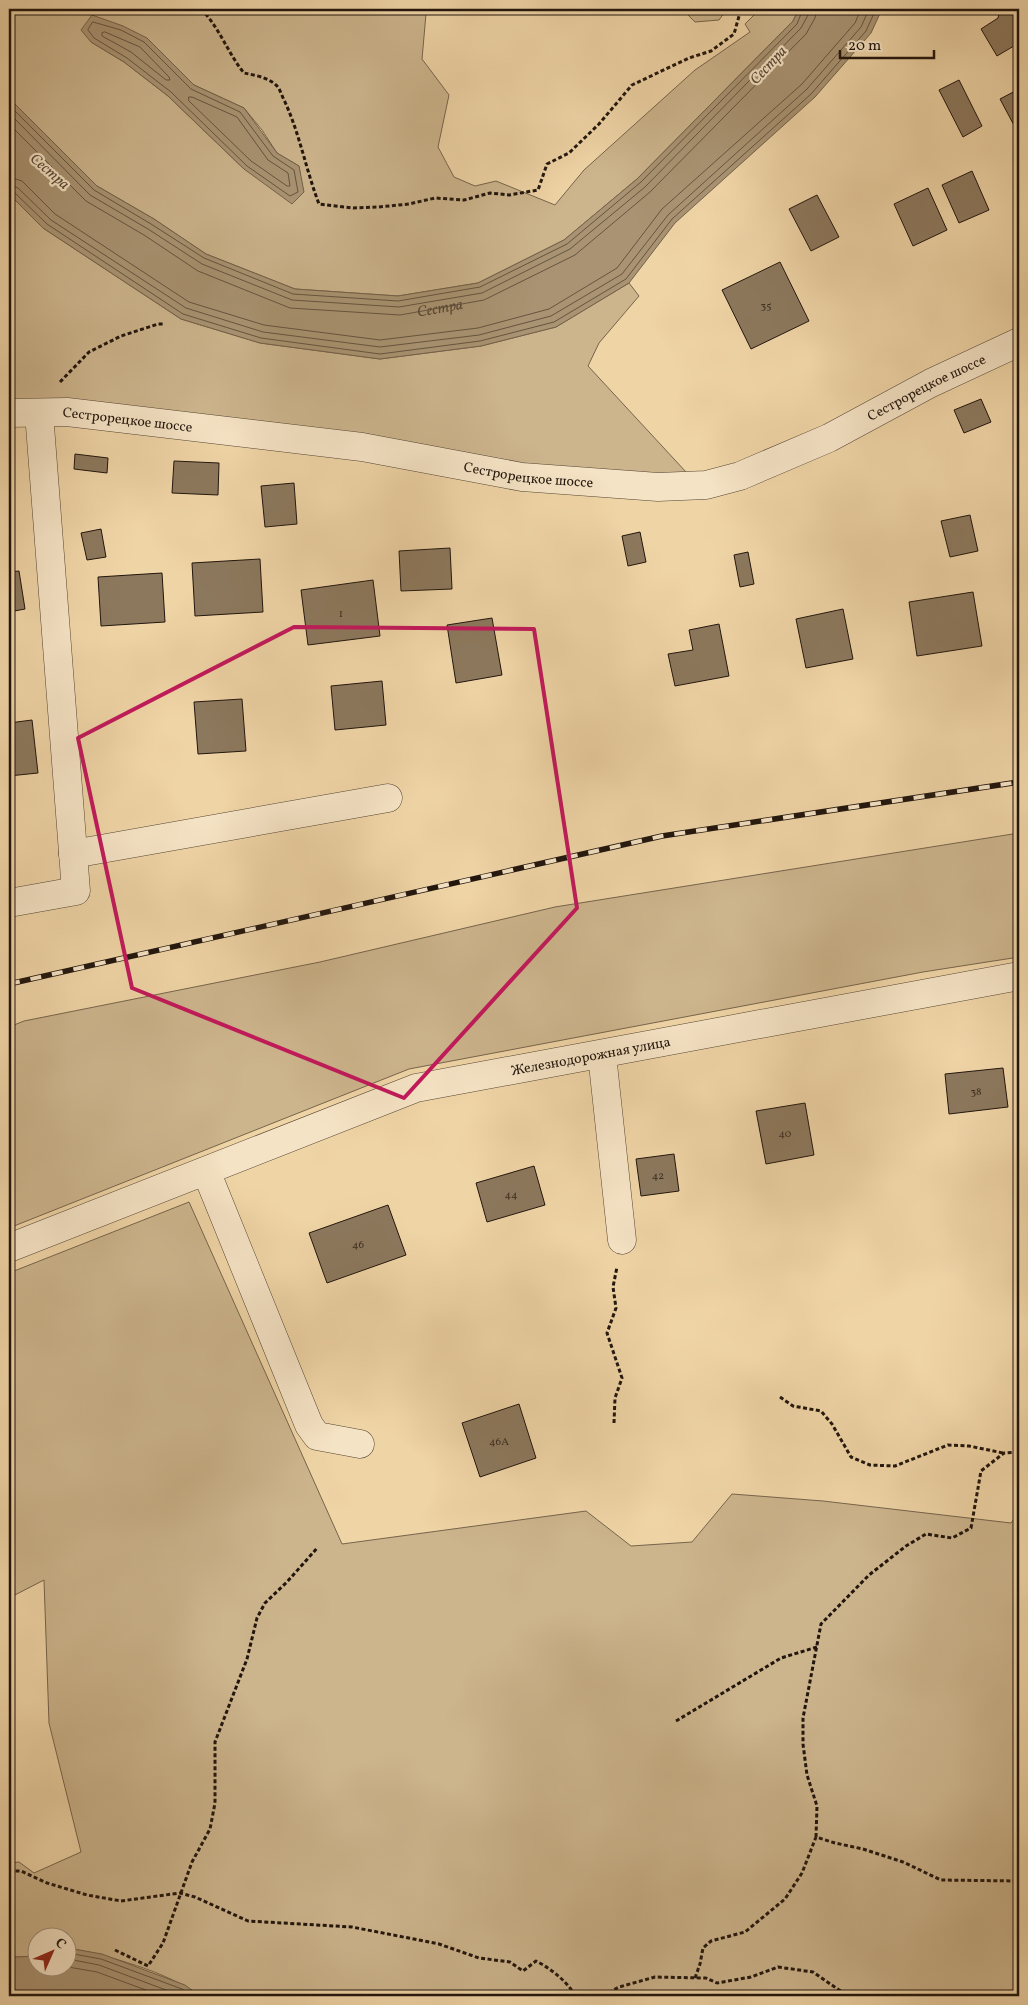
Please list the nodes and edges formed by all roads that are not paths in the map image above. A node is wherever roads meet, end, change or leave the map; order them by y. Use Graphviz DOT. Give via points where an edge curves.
graph roads {
  1 [pos="1019,342"];
  2 [pos="9,413"];
  3 [pos="39,413"];
  4 [pos="388,798"];
  5 [pos="73,854"];
  6 [pos="9,903"];
  7 [pos="1019,976"];
  8 [pos="602,1055"];
  9 [pos="206,1171"];
  10 [pos="622,1240"];
  11 [pos="9,1248"];
  12 [pos="360,1444"];
  1 -- 3 [label="street, Сестрорецкое шоссе" via="931,383 829,438 740,476 706,485 658,487 522,477 362,448 67,412"];
  2 -- 3 [label="street, Сестрорецкое шоссе"];
  3 -- 5 [label="street"];
  4 -- 5 [label="street"];
  5 -- 6 [label="street" via="76,891"];
  7 -- 8 [label="street, Железнодорожная улица"];
  8 -- 9 [label="street, Железнодорожная улица" via="416,1088"];
  8 -- 10 [label="street"];
  9 -- 11 [label="street, Железнодорожная улица"];
  9 -- 12 [label="street" via="309,1425 317,1436"];
}
